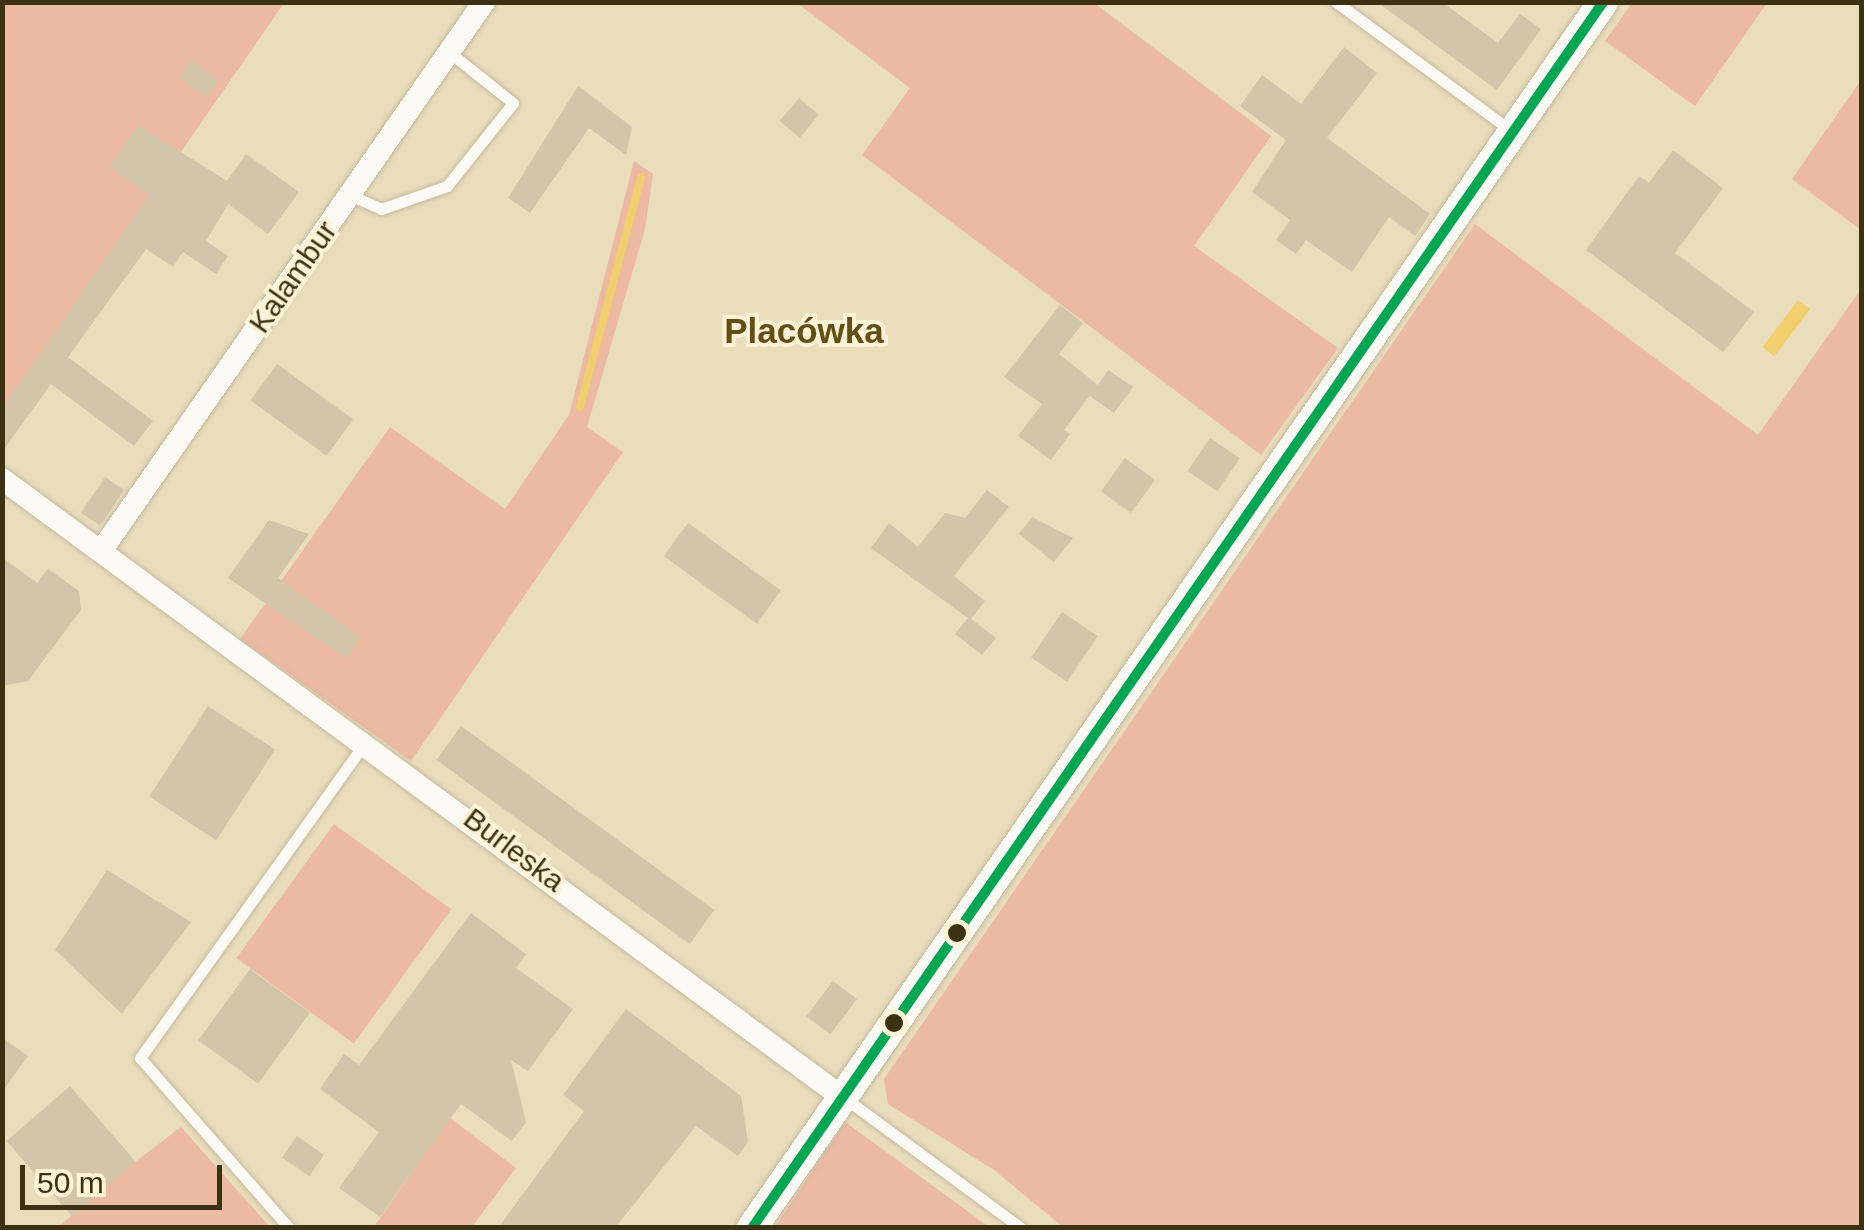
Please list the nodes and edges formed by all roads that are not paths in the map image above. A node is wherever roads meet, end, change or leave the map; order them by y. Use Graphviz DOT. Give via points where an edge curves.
graph roads {
  1 [pos="484,2"];
  2 [pos="1336,2"];
  3 [pos="1603,2"];
  4 [pos="449,52"];
  5 [pos="1513,132"];
  6 [pos="350,195"];
  7 [pos="2,478"];
  8 [pos="101,552"];
  9 [pos="368,740"];
  10 [pos="842,1097"];
  11 [pos="289,1228"];
  12 [pos="752,1228"];
  13 [pos="1021,1228"];
  1 -- 4 [label="street, Kalambur"];
  2 -- 5 [label="lane"];
  3 -- 5 [label="street"];
  4 -- 6 [label="street, Kalambur"];
  4 -- 6 [label="lane" via="513,102 447,186 381,208"];
  5 -- 10 [label="street"];
  6 -- 8 [label="street, Kalambur"];
  7 -- 8 [label="street, Burleska"];
  8 -- 9 [label="street, Burleska"];
  9 -- 10 [label="street, Burleska"];
  9 -- 11 [label="lane" via="140,1058"];
  10 -- 12 [label="street"];
  10 -- 13 [label="lane, Burleska"];
}
